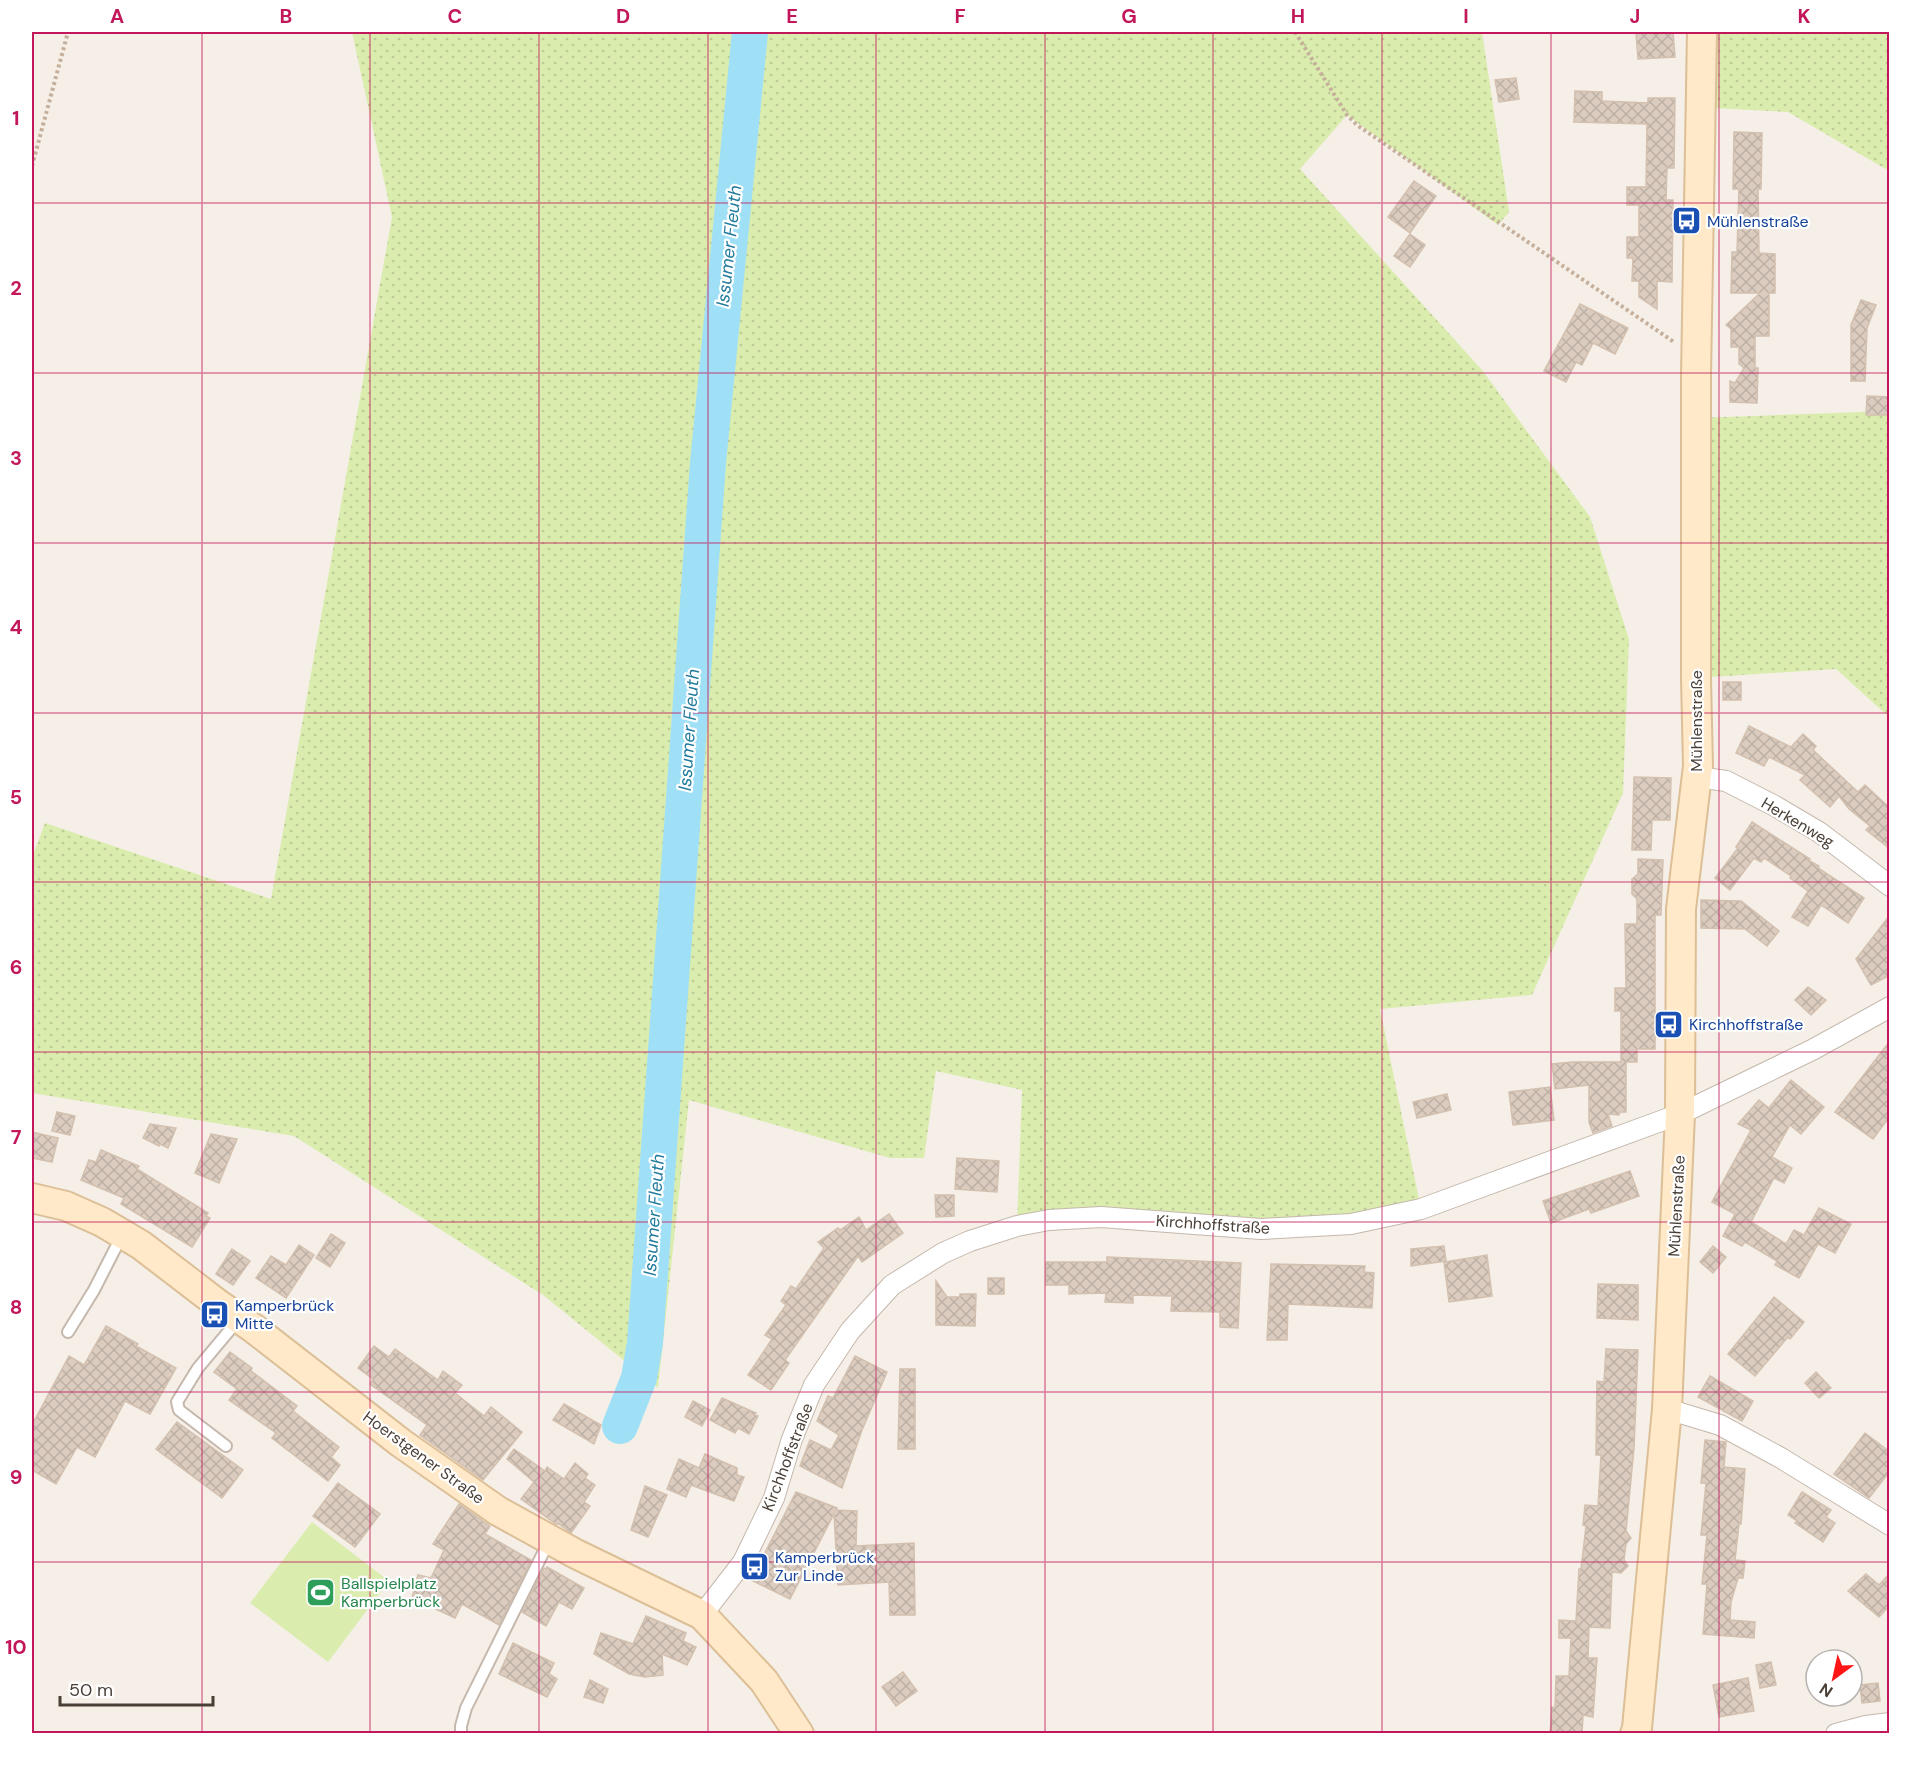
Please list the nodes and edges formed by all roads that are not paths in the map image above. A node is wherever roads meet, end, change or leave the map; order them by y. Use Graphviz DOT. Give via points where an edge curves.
graph roads {
  1 [pos="1702,32"];
  2 [pos="1697,777"];
  3 [pos="1890,886"];
  4 [pos="1890,1007"];
  5 [pos="1680,1114"];
  6 [pos="32,1198"];
  7 [pos="126,1236"];
  8 [pos="239,1318"];
  9 [pos="68,1332"];
  10 [pos="1667,1409"];
  11 [pos="226,1446"];
  12 [pos="1890,1525"];
  13 [pos="550,1540"];
  14 [pos="702,1615"];
  15 [pos="1890,1723"];
  16 [pos="461,1734"];
  17 [pos="799,1734"];
  18 [pos="1635,1734"];
  19 [pos="1836,1734"];
  1 -- 2 [label="street, Mühlenstraße"];
  2 -- 3 [label="street, Herkenweg" via="1726,781 1775,806 1819,832"];
  2 -- 5 [label="street, Mühlenstraße" via="1681,909"];
  4 -- 5 [label="street, Kirchhoffstraße"];
  5 -- 10 [label="street, Mühlenstraße"];
  5 -- 14 [label="street, Kirchhoffstraße" via="1421,1209 1351,1224 1261,1229 1101,1217 1049,1220 1017,1226 943,1253 892,1285 844,1340 814,1385 792,1438 774,1498 742,1562"];
  6 -- 7 [label="street, Hoerstgener Straße" via="66,1206"];
  7 -- 8 [label="street, Hoerstgener Straße"];
  7 -- 9 [label="lane" via="117,1245"];
  8 -- 11 [label="lane" via="198,1368 177,1402 179,1410"];
  8 -- 13 [label="street, Hoerstgener Straße" via="401,1443 498,1511"];
  10 -- 12 [label="street" via="1720,1425"];
  10 -- 18 [label="street, Mühlenstraße"];
  13 -- 14 [label="street, Hoerstgener Straße"];
  13 -- 16 [label="lane" via="466,1708"];
  14 -- 17 [label="street, Hoerstgener Straße" via="764,1681"];
  15 -- 19 [label="street"];
}
